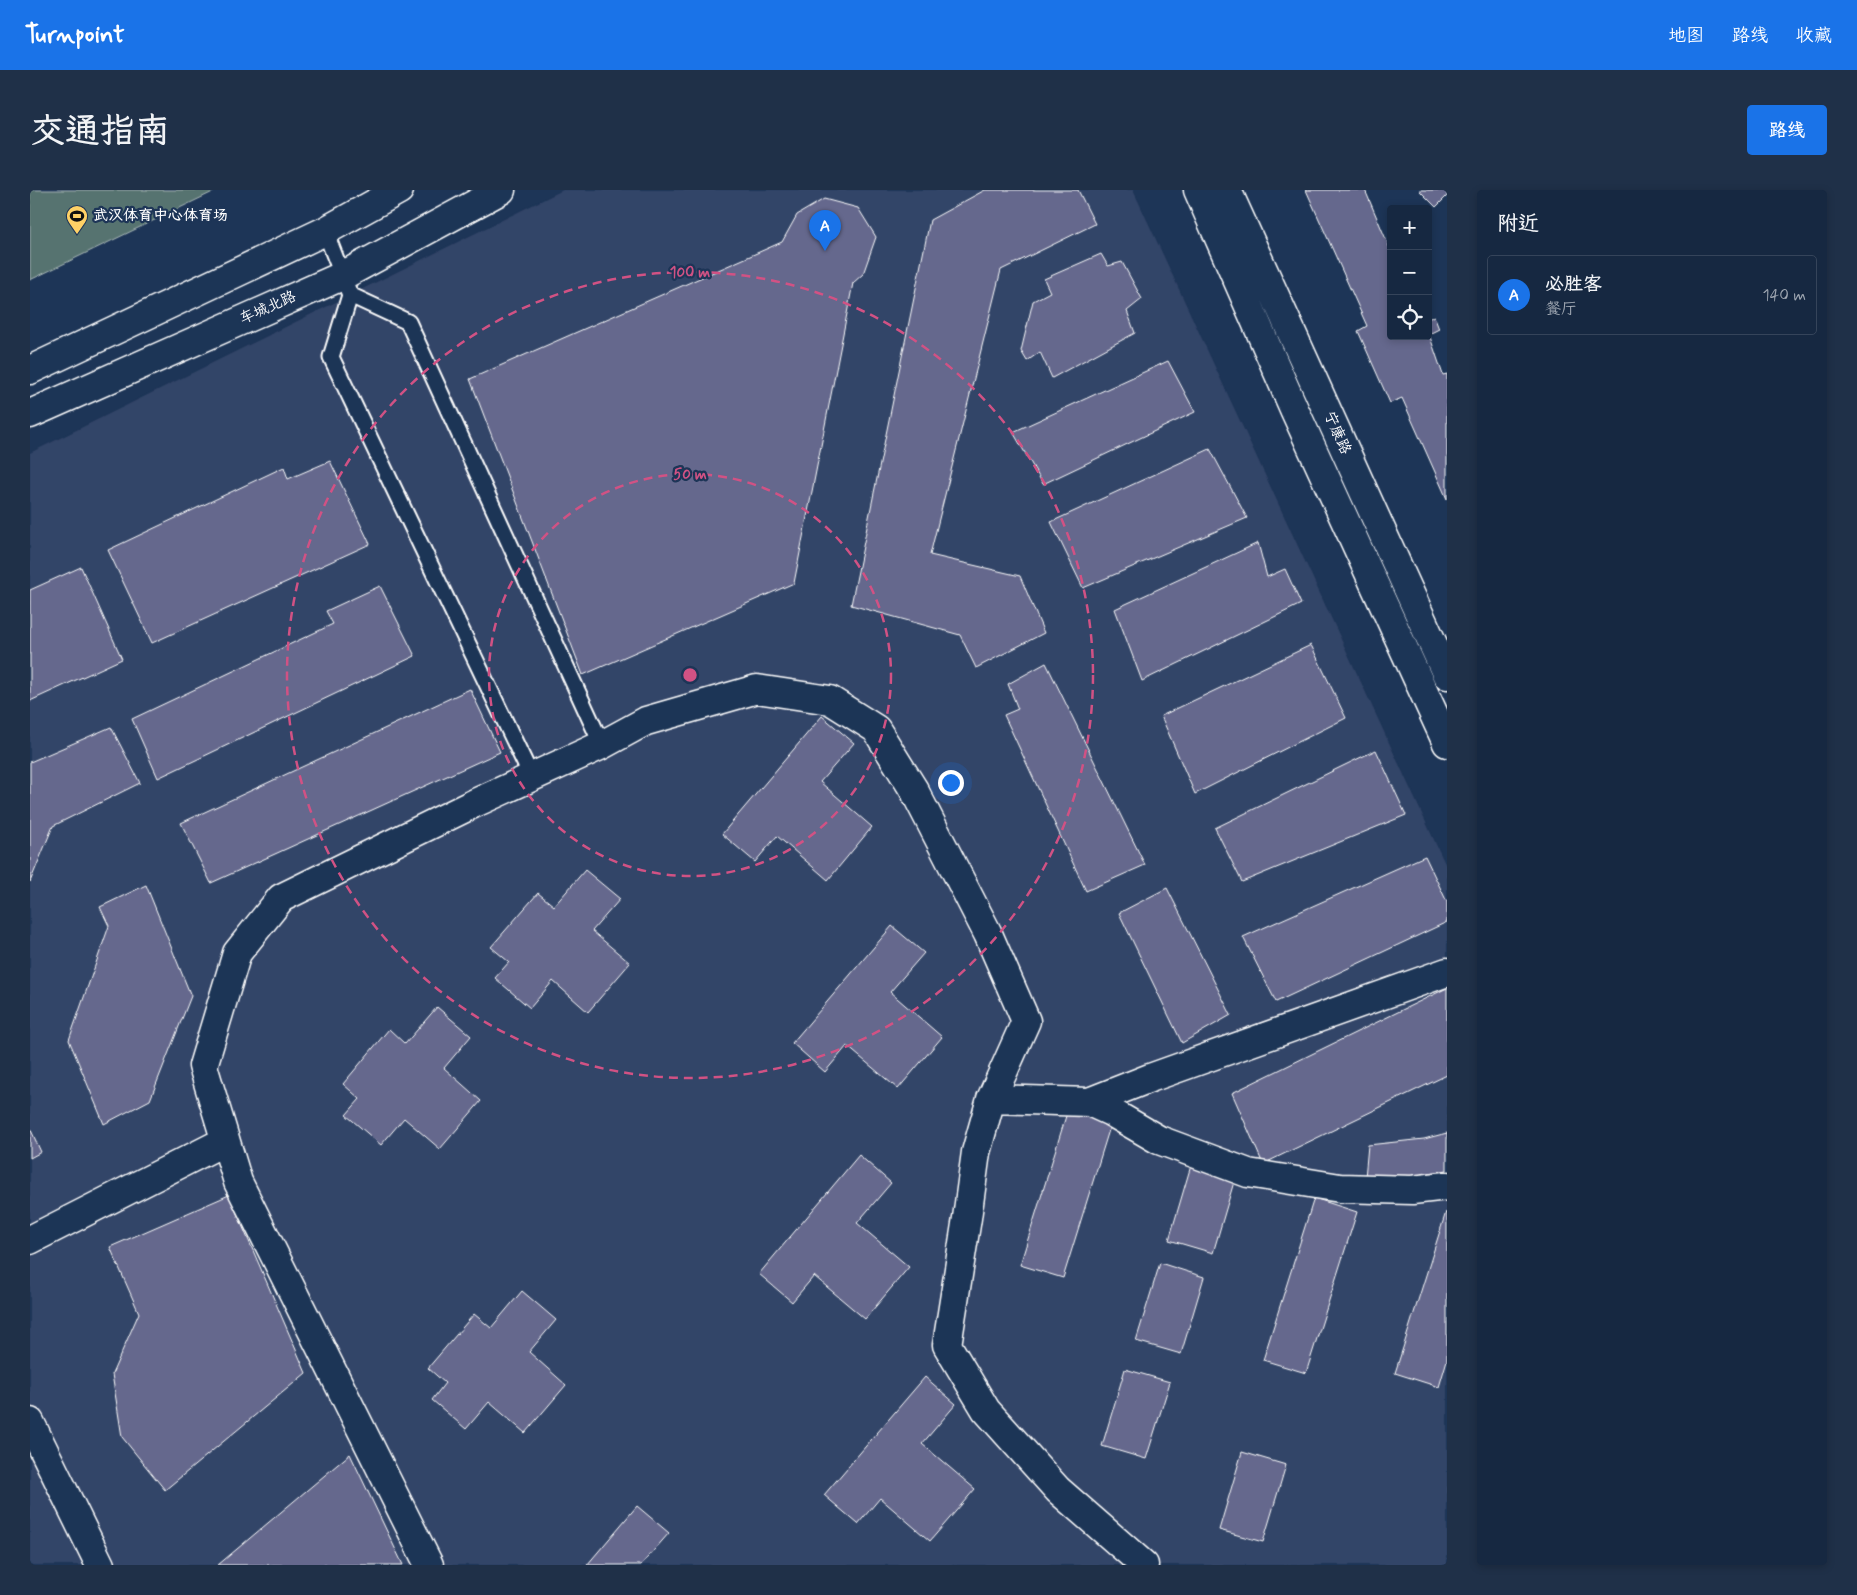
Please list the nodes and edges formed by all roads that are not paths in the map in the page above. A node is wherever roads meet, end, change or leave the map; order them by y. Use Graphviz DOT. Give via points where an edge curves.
graph roads {
  1 [pos="398,190"];
  2 [pos="501,190"];
  3 [pos="1198,190"];
  4 [pos="1227,190"];
  5 [pos="325,231"];
  6 [pos="346,286"];
  7 [pos="30,370"];
  8 [pos="30,414"];
  9 [pos="1447,675"];
  10 [pos="1447,743"];
  11 [pos="602,745"];
  12 [pos="532,778"];
  13 [pos="1447,972"];
  14 [pos="991,1099"];
  15 [pos="1089,1102"];
  16 [pos="225,1141"];
  17 [pos="1447,1186"];
  18 [pos="30,1240"];
  19 [pos="30,1422"];
  20 [pos="100,1565"];
  21 [pos="429,1565"];
  22 [pos="1144,1565"];
  1 -- 5 [label="street"];
  2 -- 6 [label="street, 车城北路"];
  3 -- 10 [label="street"];
  4 -- 9 [label="street, 宁康路"];
  5 -- 6 [label="lane"];
  5 -- 7 [label="street"];
  6 -- 8 [label="street, 车城北路"];
  6 -- 11 [label="lane" via="408,322"];
  6 -- 12 [label="lane" via="331,357"];
  11 -- 12 [label="street"];
  11 -- 14 [label="street" via="646,721 756,689 830,700 876,729 914,790 971,900 1026,1021"];
  12 -- 16 [label="street" via="281,898 237,953 203,1066"];
  13 -- 15 [label="street"];
  14 -- 15 [label="street"];
  14 -- 22 [label="street" via="976,1152 947,1345 986,1410 1058,1490"];
  15 -- 17 [label="street" via="1159,1140 1248,1173 1340,1188 1412,1190"];
  16 -- 18 [label="street"];
  16 -- 21 [label="street" via="238,1182"];
  19 -- 20 [label="street"];
}
